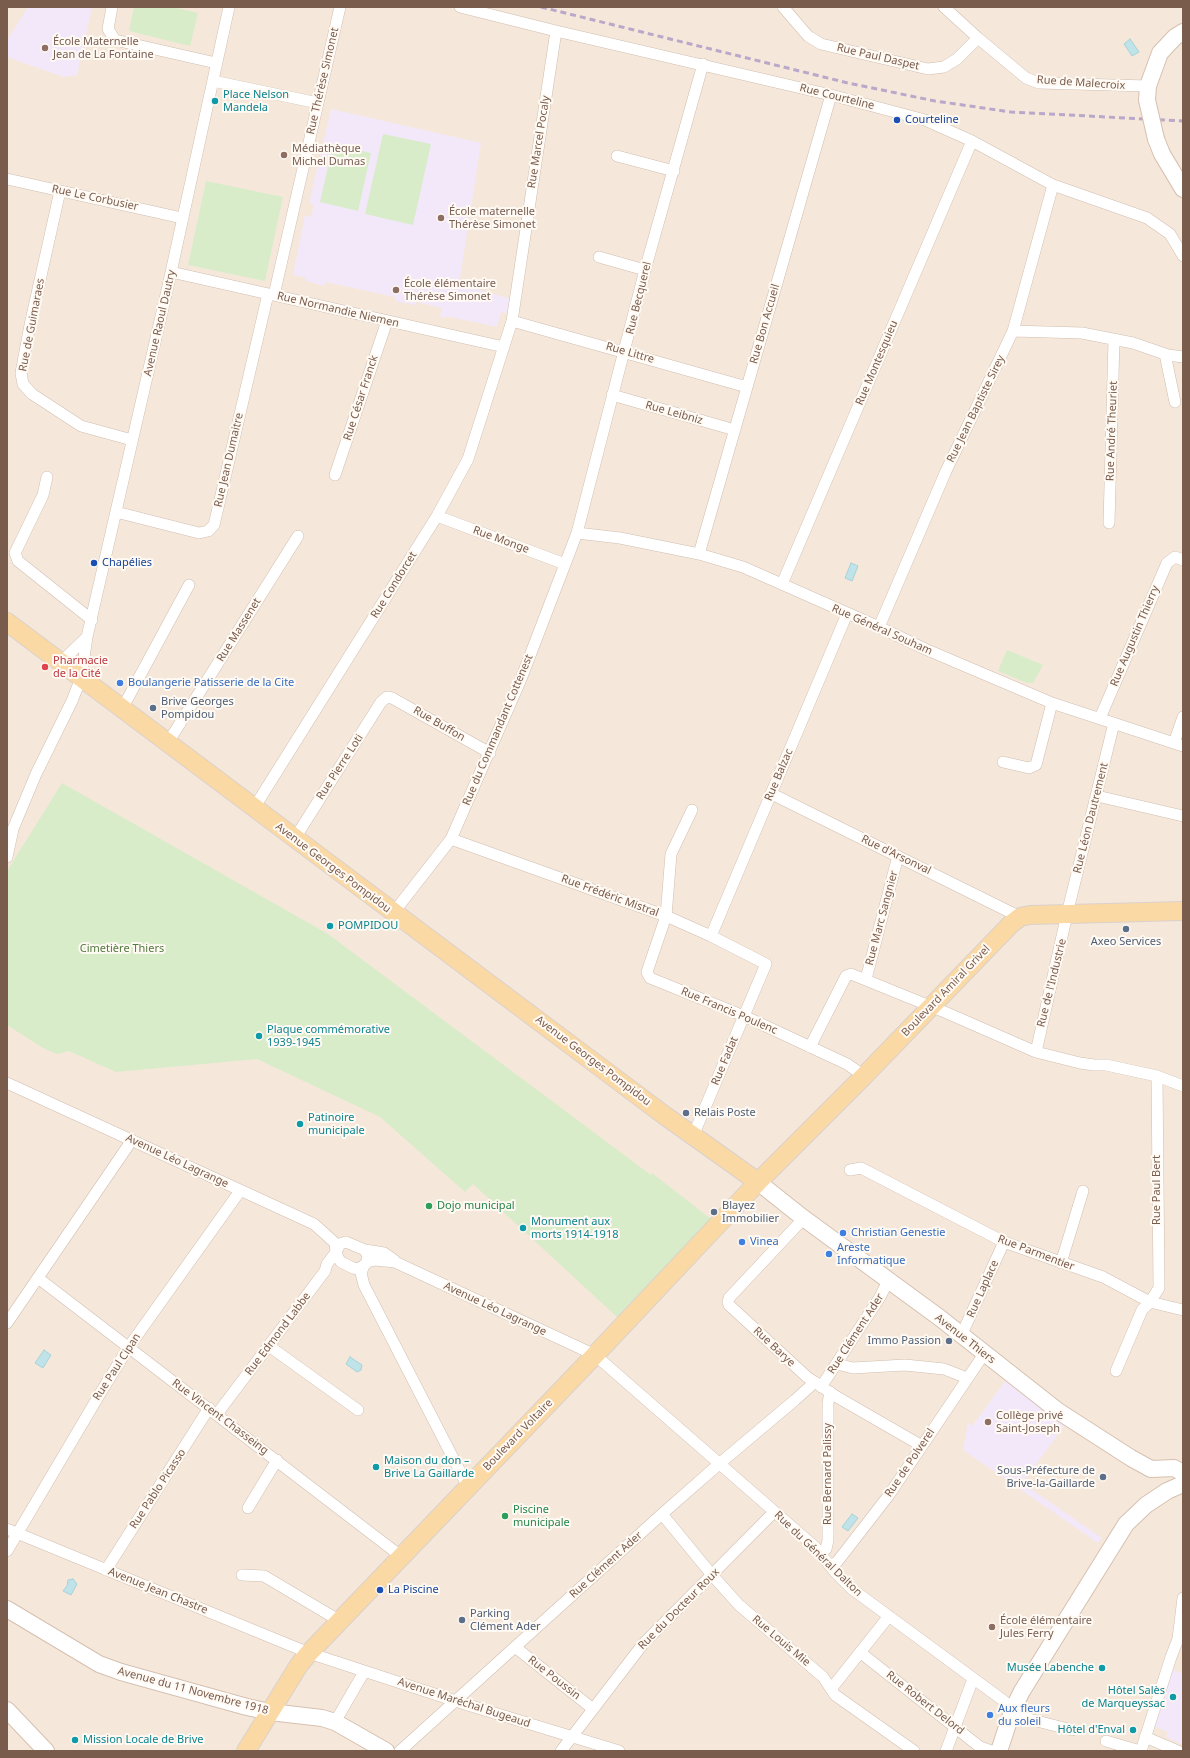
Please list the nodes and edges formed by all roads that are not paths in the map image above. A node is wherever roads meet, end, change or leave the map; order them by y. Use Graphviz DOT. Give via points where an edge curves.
graph roads {
  1 [pos="112,7"];
  2 [pos="229,7"];
  3 [pos="340,7"];
  4 [pos="460,7"];
  5 [pos="783,7"];
  6 [pos="944,7"];
  7 [pos="556,31"];
  8 [pos="1183,32"];
  9 [pos="978,38"];
  10 [pos="216,64"];
  11 [pos="703,64"];
  12 [pos="213,81"];
  13 [pos="1147,93"];
  14 [pos="832,95"];
  15 [pos="319,99"];
  16 [pos="972,141"];
  17 [pos="617,156"];
  18 [pos="674,171"];
  19 [pos="7,179"];
  20 [pos="1053,185"];
  21 [pos="1183,189"];
  22 [pos="60,191"];
  23 [pos="182,218"];
  24 [pos="1183,256"];
  25 [pos="599,257"];
  26 [pos="645,270"];
  27 [pos="171,272"];
  28 [pos="271,294"];
  29 [pos="387,321"];
  30 [pos="512,321"];
  31 [pos="1013,332"];
  32 [pos="1114,340"];
  33 [pos="504,347"];
  34 [pos="625,352"];
  35 [pos="1165,354"];
  36 [pos="1183,357"];
  37 [pos="747,387"];
  38 [pos="612,396"];
  39 [pos="1175,402"];
  40 [pos="735,430"];
  41 [pos="132,440"];
  42 [pos="335,475"];
  43 [pos="47,477"];
  44 [pos="116,512"];
  45 [pos="437,516"];
  46 [pos="1109,523"];
  47 [pos="577,533"];
  48 [pos="298,536"];
  49 [pos="698,554"];
  50 [pos="1179,558"];
  51 [pos="565,564"];
  52 [pos="782,584"];
  53 [pos="189,585"];
  54 [pos="847,614"];
  55 [pos="92,620"];
  56 [pos="7,622"];
  57 [pos="879,627"];
  58 [pos="87,637"];
  59 [pos="60,663"];
  60 [pos="81,678"];
  61 [pos="387,697"];
  62 [pos="1052,702"];
  63 [pos="122,709"];
  64 [pos="1183,717"];
  65 [pos="1100,718"];
  66 [pos="1114,723"];
  67 [pos="167,744"];
  68 [pos="1178,744"];
  69 [pos="490,753"];
  70 [pos="1003,762"];
  71 [pos="772,794"];
  72 [pos="1096,796"];
  73 [pos="254,808"];
  74 [pos="692,810"];
  75 [pos="1183,816"];
  76 [pos="294,838"];
  77 [pos="451,839"];
  78 [pos="898,856"];
  79 [pos="7,857"];
  80 [pos="1183,911"];
  81 [pos="394,912"];
  82 [pos="1067,914"];
  83 [pos="666,916"];
  84 [pos="1020,917"];
  85 [pos="710,936"];
  86 [pos="766,964"];
  87 [pos="866,979"];
  88 [pos="931,1007"];
  89 [pos="744,1016"];
  90 [pos="810,1047"];
  91 [pos="1036,1052"];
  92 [pos="864,1076"];
  93 [pos="1157,1076"];
  94 [pos="7,1083"];
  95 [pos="1183,1086"];
  96 [pos="693,1136"];
  97 [pos="132,1140"];
  98 [pos="850,1170"];
  99 [pos="758,1182"];
  100 [pos="240,1191"];
  101 [pos="1083,1191"];
  102 [pos="804,1218"];
  103 [pos="314,1224"];
  104 [pos="345,1242"];
  105 [pos="1004,1242"];
  106 [pos="365,1250"];
  107 [pos="336,1252"];
  108 [pos="342,1262"];
  109 [pos="395,1262"];
  110 [pos="1062,1263"];
  111 [pos="366,1264"];
  112 [pos="325,1271"];
  113 [pos="38,1278"];
  114 [pos="888,1281"];
  115 [pos="1150,1302"];
  116 [pos="1183,1310"];
  117 [pos="7,1323"];
  118 [pos="961,1336"];
  119 [pos="268,1346"];
  120 [pos="128,1348"];
  121 [pos="984,1354"];
  122 [pos="595,1356"];
  123 [pos="838,1364"];
  124 [pos="1116,1371"];
  125 [pos="967,1378"];
  126 [pos="822,1387"];
  127 [pos="358,1410"];
  128 [pos="213,1411"];
  129 [pos="922,1446"];
  130 [pos="277,1460"];
  131 [pos="719,1464"];
  132 [pos="1183,1473"];
  133 [pos="1183,1484"];
  134 [pos="468,1487"];
  135 [pos="248,1508"];
  136 [pos="774,1512"];
  137 [pos="662,1514"];
  138 [pos="12,1531"];
  139 [pos="7,1551"];
  140 [pos="820,1553"];
  141 [pos="402,1556"];
  142 [pos="830,1566"];
  143 [pos="106,1570"];
  144 [pos="242,1575"];
  145 [pos="712,1575"];
  146 [pos="1183,1598"];
  147 [pos="7,1609"];
  148 [pos="889,1616"];
  149 [pos="340,1621"];
  150 [pos="1181,1640"];
  151 [pos="515,1647"];
  152 [pos="309,1653"];
  153 [pos="860,1653"];
  154 [pos="364,1672"];
  155 [pos="973,1679"];
  156 [pos="831,1689"];
  157 [pos="455,1701"];
  158 [pos="592,1709"];
  159 [pos="1013,1709"];
  160 [pos="7,1710"];
  161 [pos="270,1712"];
  162 [pos="335,1722"];
  163 [pos="955,1726"];
  164 [pos="1072,1730"];
  165 [pos="572,1737"];
  166 [pos="1145,1737"];
  167 [pos="1106,1741"];
  168 [pos="46,1751"];
  169 [pos="246,1751"];
  170 [pos="386,1751"];
  171 [pos="400,1751"];
  172 [pos="561,1751"];
  173 [pos="619,1751"];
  174 [pos="914,1751"];
  175 [pos="946,1751"];
  176 [pos="991,1751"];
  177 [pos="999,1751"];
  178 [pos="1140,1751"];
  179 [pos="1178,1751"];
  1 -- 10 [label="street" via="108,29 115,40"];
  2 -- 10 [label="street, Avenue Raoul Dautry"];
  3 -- 15 [label="street, Rue Thérèse Simonet"];
  4 -- 7 [label="street, Rue Courteline"];
  5 -- 9 [label="street, Rue Paul Daspet" via="808,36 821,44 928,69 944,67 957,59"];
  6 -- 9 [label="street, Rue de Malecroix"];
  7 -- 11 [label="street, Rue Courteline"];
  7 -- 30 [label="street, Rue Marcel Pocaly"];
  8 -- 13 [label="main road" via="1160,53"];
  9 -- 13 [label="street, Rue de Malecroix" via="1026,78 1039,83"];
  10 -- 12 [label="street, Avenue Raoul Dautry"];
  11 -- 14 [label="street, Rue Courteline"];
  11 -- 18 [label="street, Rue Becquerel"];
  12 -- 15 [label="street"];
  12 -- 23 [label="street, Avenue Raoul Dautry"];
  13 -- 21 [label="main road, bridge" via="1156,139"];
  14 -- 16 [label="street, Rue Courteline" via="925,120"];
  14 -- 37 [label="street, Rue Bon Accueil"];
  15 -- 28 [label="street, Rue Thérèse Simonet"];
  16 -- 20 [label="street, Rue Courteline"];
  16 -- 52 [label="street, Rue Montesquieu"];
  17 -- 18 [label="street"];
  18 -- 26 [label="street, Rue Becquerel"];
  19 -- 22 [label="street, Rue Le Corbusier"];
  20 -- 24 [label="street, Rue Courteline" via="1147,218 1170,234"];
  20 -- 31 [label="street, Rue Jean Baptiste Sirey"];
  22 -- 23 [label="street, Rue Le Corbusier"];
  22 -- 41 [label="street, Rue de Guimaraes" via="30,325 21,373 23,384 32,394 81,426"];
  23 -- 27 [label="street, Avenue Raoul Dautry"];
  25 -- 26 [label="street"];
  26 -- 34 [label="street, Rue Becquerel"];
  27 -- 28 [label="street, Rue Normandie Niemen"];
  27 -- 41 [label="street, Avenue Raoul Dautry"];
  28 -- 29 [label="street, Rue Normandie Niemen"];
  28 -- 44 [label="street, Rue Jean Dumaitre" via="214,526 199,533"];
  29 -- 33 [label="street, Rue Normandie Niemen"];
  29 -- 42 [label="street, Rue César Franck"];
  30 -- 33 [label="street, Rue Marcel Pocaly"];
  30 -- 34 [label="street, Rue Littre"];
  31 -- 32 [label="street" via="1082,333"];
  31 -- 57 [label="street, Rue Jean Baptiste Sirey" via="928,513"];
  32 -- 35 [label="street"];
  32 -- 46 [label="street, Rue André Theuriet"];
  33 -- 45 [label="street, Rue Condorcet" via="468,459"];
  34 -- 37 [label="street, Rue Littre"];
  34 -- 38 [label="street, Rue Becquerel"];
  35 -- 36 [label="street"];
  35 -- 39 [label="street"];
  37 -- 40 [label="street, Rue Bon Accueil"];
  38 -- 40 [label="street, Rue Leibniz"];
  38 -- 47 [label="street, Rue Becquerel"];
  40 -- 49 [label="street, Rue Bon Accueil"];
  41 -- 44 [label="street, Avenue Raoul Dautry"];
  43 -- 55 [label="street" via="44,495 15,552 18,561"];
  44 -- 55 [label="street, Avenue Raoul Dautry"];
  45 -- 51 [label="street, Rue Monge"];
  45 -- 73 [label="street, Rue Condorcet"];
  47 -- 49 [label="street, Rue Général Souham" via="620,538"];
  47 -- 51 [label="street, Rue du Commandant Cottenest"];
  48 -- 67 [label="street, Rue Massenet"];
  49 -- 52 [label="street, Rue Général Souham" via="743,567"];
  50 -- 65 [label="street, Rue Augustin Thierry" via="1167,563"];
  51 -- 69 [label="street, Rue du Commandant Cottenest"];
  52 -- 54 [label="street, Rue Général Souham"];
  53 -- 63 [label="street"];
  54 -- 57 [label="street, Rue Général Souham"];
  54 -- 71 [label="street, Rue Balzac"];
  55 -- 58 [label="street, Avenue Raoul Dautry"];
  56 -- 59 [label="main road, Avenue Georges Pompidou"];
  57 -- 62 [label="street, Rue Général Souham"];
  58 -- 59 [label="street, Avenue Raoul Dautry"];
  58 -- 60 [label="street, Avenue Raoul Dautry"];
  59 -- 60 [label="main road, Avenue Georges Pompidou"];
  60 -- 63 [label="main road, Avenue Georges Pompidou"];
  60 -- 79 [label="street, Avenue Raoul Dautry" via="13,829"];
  61 -- 69 [label="street, Rue Buffon"];
  61 -- 76 [label="street, Rue Pierre Loti" via="381,702"];
  62 -- 65 [label="street, Rue Général Souham"];
  62 -- 70 [label="street" via="1036,764 1029,768"];
  63 -- 67 [label="main road, Avenue Georges Pompidou"];
  64 -- 68 [label="street"];
  65 -- 66 [label="street, Rue Général Souham"];
  66 -- 68 [label="street, Rue Général Souham"];
  66 -- 72 [label="street, Rue Léon Dautrement"];
  67 -- 73 [label="main road, Avenue Georges Pompidou"];
  69 -- 77 [label="street, Rue du Commandant Cottenest"];
  71 -- 78 [label="street, Rue d'Arsonval"];
  71 -- 85 [label="street, Rue Balzac"];
  72 -- 75 [label="street"];
  72 -- 82 [label="street, Rue Léon Dautrement"];
  73 -- 76 [label="main road, Avenue Georges Pompidou"];
  74 -- 83 [label="street, Rue Francis Poulenc" via="671,854"];
  76 -- 81 [label="main road, Avenue Georges Pompidou"];
  77 -- 81 [label="street, Rue du Commandant Cottenest"];
  77 -- 83 [label="street, Rue Frédéric Mistral"];
  78 -- 84 [label="street, Rue d'Arsonval"];
  78 -- 87 [label="street, Rue Marc Sangnier"];
  80 -- 82 [label="main road"];
  81 -- 96 [label="main road, Avenue Georges Pompidou"];
  82 -- 84 [label="main road"];
  82 -- 91 [label="street, Rue de l'Industrie"];
  83 -- 85 [label="street, Rue Frédéric Mistral"];
  83 -- 89 [label="street, Rue Francis Poulenc" via="647,972 650,978"];
  84 -- 88 [label="main road, Boulevard Amiral Grivel"];
  85 -- 86 [label="street, Rue Frédéric Mistral"];
  86 -- 89 [label="street, Rue Fadat"];
  87 -- 88 [label="street"];
  87 -- 90 [label="street" via="851,974 846,976"];
  88 -- 91 [label="street"];
  88 -- 92 [label="main road, Boulevard Amiral Grivel"];
  89 -- 90 [label="street, Rue Francis Poulenc"];
  89 -- 96 [label="street, Rue Fadat"];
  90 -- 92 [label="street, Rue Francis Poulenc" via="847,1064"];
  91 -- 93 [label="street" via="1080,1063 1106,1065"];
  92 -- 99 [label="main road, Boulevard Amiral Grivel"];
  93 -- 95 [label="street"];
  93 -- 115 [label="street, Rue Paul Bert" via="1158,1288"];
  94 -- 97 [label="street, Avenue Léo Lagrange"];
  96 -- 99 [label="main road, Avenue Georges Pompidou"];
  97 -- 100 [label="street, Avenue Léo Lagrange"];
  97 -- 113 [label="street"];
  98 -- 105 [label="street, Rue Parmentier" via="862,1168"];
  99 -- 102 [label="main road, Avenue Thiers"];
  99 -- 122 [label="main road, Boulevard Voltaire"];
  100 -- 103 [label="street, Avenue Léo Lagrange"];
  100 -- 120 [label="street, Rue Paul Cipan"];
  101 -- 110 [label="street"];
  102 -- 114 [label="main road, Avenue Thiers"];
  102 -- 126 [label="street, Rue Barye" via="728,1302"];
  103 -- 104 [label="street" via="329,1228"];
  103 -- 107 [label="street, Avenue Léo Lagrange" via="335,1243"];
  104 -- 106 [label="street"];
  104 -- 107 [label="street" via="340,1244"];
  105 -- 110 [label="street, Rue Parmentier"];
  105 -- 118 [label="street, Rue Laplace"];
  106 -- 109 [label="street, Avenue Léo Lagrange" via="384,1253"];
  106 -- 111 [label="street" via="368,1256"];
  107 -- 108 [label="street"];
  107 -- 112 [label="street, Rue Edmond Labbe"];
  108 -- 111 [label="street" via="353,1268"];
  108 -- 112 [label="street"];
  109 -- 111 [label="street, Avenue Léo Lagrange" via="375,1260"];
  109 -- 122 [label="street, Avenue Léo Lagrange"];
  110 -- 115 [label="street, Rue Parmentier" via="1103,1277"];
  111 -- 134 [label="street" via="361,1273 364,1285"];
  112 -- 119 [label="street, Rue Edmond Labbe"];
  113 -- 117 [label="street"];
  113 -- 120 [label="street, Rue Vincent Chasseing"];
  114 -- 118 [label="main road, Avenue Thiers"];
  114 -- 123 [label="street, Rue Clément Ader" via="844,1350"];
  115 -- 116 [label="street, Rue Parmentier"];
  115 -- 124 [label="street, Rue Paul Bert" via="1142,1310"];
  118 -- 121 [label="main road, Avenue Thiers"];
  119 -- 127 [label="street"];
  119 -- 128 [label="street, Rue Edmond Labbe"];
  120 -- 128 [label="street, Rue Vincent Chasseing"];
  120 -- 138 [label="street, Rue Paul Cipan"];
  121 -- 125 [label="street, Rue de Polverel"];
  121 -- 132 [label="main road, Avenue Thiers" via="1058,1411 1131,1458 1152,1469 1174,1468"];
  122 -- 131 [label="street, Rue du Général Dalton"];
  122 -- 134 [label="main road, Boulevard Voltaire"];
  123 -- 125 [label="street" via="853,1368 905,1365 944,1369"];
  123 -- 126 [label="street, Rue Clément Ader"];
  125 -- 129 [label="street, Rue de Polverel"];
  126 -- 129 [label="street, Rue Barye"];
  126 -- 131 [label="street, Rue Clément Ader" via="795,1400"];
  126 -- 140 [label="street, Rue Bernard Palissy" via="828,1404 828,1540 826,1549"];
  128 -- 130 [label="street, Rue Vincent Chasseing"];
  128 -- 143 [label="street, Rue Pablo Picasso"];
  129 -- 142 [label="street, Rue de Polverel" via="889,1495 837,1562"];
  130 -- 135 [label="street"];
  130 -- 141 [label="street, Rue Vincent Chasseing"];
  131 -- 136 [label="street, Rue du Général Dalton"];
  131 -- 137 [label="street, Rue Clément Ader"];
  133 -- 159 [label="main road" via="1146,1505 1126,1524"];
  134 -- 141 [label="main road, Boulevard Voltaire"];
  136 -- 140 [label="street, Rue du Général Dalton"];
  136 -- 145 [label="street, Rue du Docteur Roux"];
  137 -- 145 [label="street, Rue Louis Mie"];
  137 -- 151 [label="street, Rue Clément Ader"];
  138 -- 139 [label="street, Rue Paul Cipan"];
  138 -- 143 [label="street, Avenue Jean Chastre"];
  140 -- 142 [label="street, Rue du Général Dalton"];
  141 -- 149 [label="main road, Boulevard Voltaire"];
  142 -- 148 [label="street, Rue du Général Dalton" via="852,1589"];
  143 -- 152 [label="street, Avenue Jean Chastre"];
  144 -- 149 [label="street" via="264,1576"];
  145 -- 156 [label="street, Rue Louis Mie" via="739,1605 823,1677"];
  145 -- 158 [label="street, Rue du Docteur Roux" via="643,1644"];
  146 -- 150 [label="street"];
  147 -- 161 [label="main road, Avenue du 11 Novembre 1918" via="99,1664 247,1708"];
  148 -- 153 [label="street"];
  148 -- 155 [label="street, Rue du Général Dalton"];
  149 -- 152 [label="main road, Boulevard Voltaire"];
  150 -- 166 [label="street" via="1171,1657"];
  151 -- 157 [label="street, Rue Clément Ader"];
  151 -- 158 [label="street, Rue Poussin"];
  152 -- 154 [label="street, Avenue Maréchal Bugeaud"];
  152 -- 161 [label="main road, Boulevard Voltaire"];
  153 -- 156 [label="street"];
  153 -- 163 [label="street, Rue Robert Delord"];
  154 -- 157 [label="street, Avenue Maréchal Bugeaud"];
  154 -- 162 [label="street"];
  155 -- 159 [label="street, Rue du Général Dalton"];
  155 -- 163 [label="street"];
  156 -- 174 [label="street, Rue Louis Mie"];
  157 -- 165 [label="street, Avenue Maréchal Bugeaud"];
  157 -- 171 [label="street, Rue Clément Ader"];
  158 -- 165 [label="street, Rue du Docteur Roux"];
  159 -- 164 [label="street, Rue du Général Dalton" via="1021,1717"];
  159 -- 177 [label="main road"];
  160 -- 168 [label="main road"];
  161 -- 162 [label="main road, Avenue du 11 Novembre 1918"];
  161 -- 169 [label="main road, Boulevard Voltaire"];
  162 -- 170 [label="main road, Avenue du 11 Novembre 1918"];
  163 -- 175 [label="street"];
  163 -- 176 [label="street, Rue Robert Delord" via="980,1747"];
  165 -- 172 [label="street, Rue du Docteur Roux"];
  165 -- 173 [label="street, Avenue Maréchal Bugeaud"];
  166 -- 178 [label="street"];
  166 -- 179 [label="street"];
  167 -- 178 [label="street"];
}
